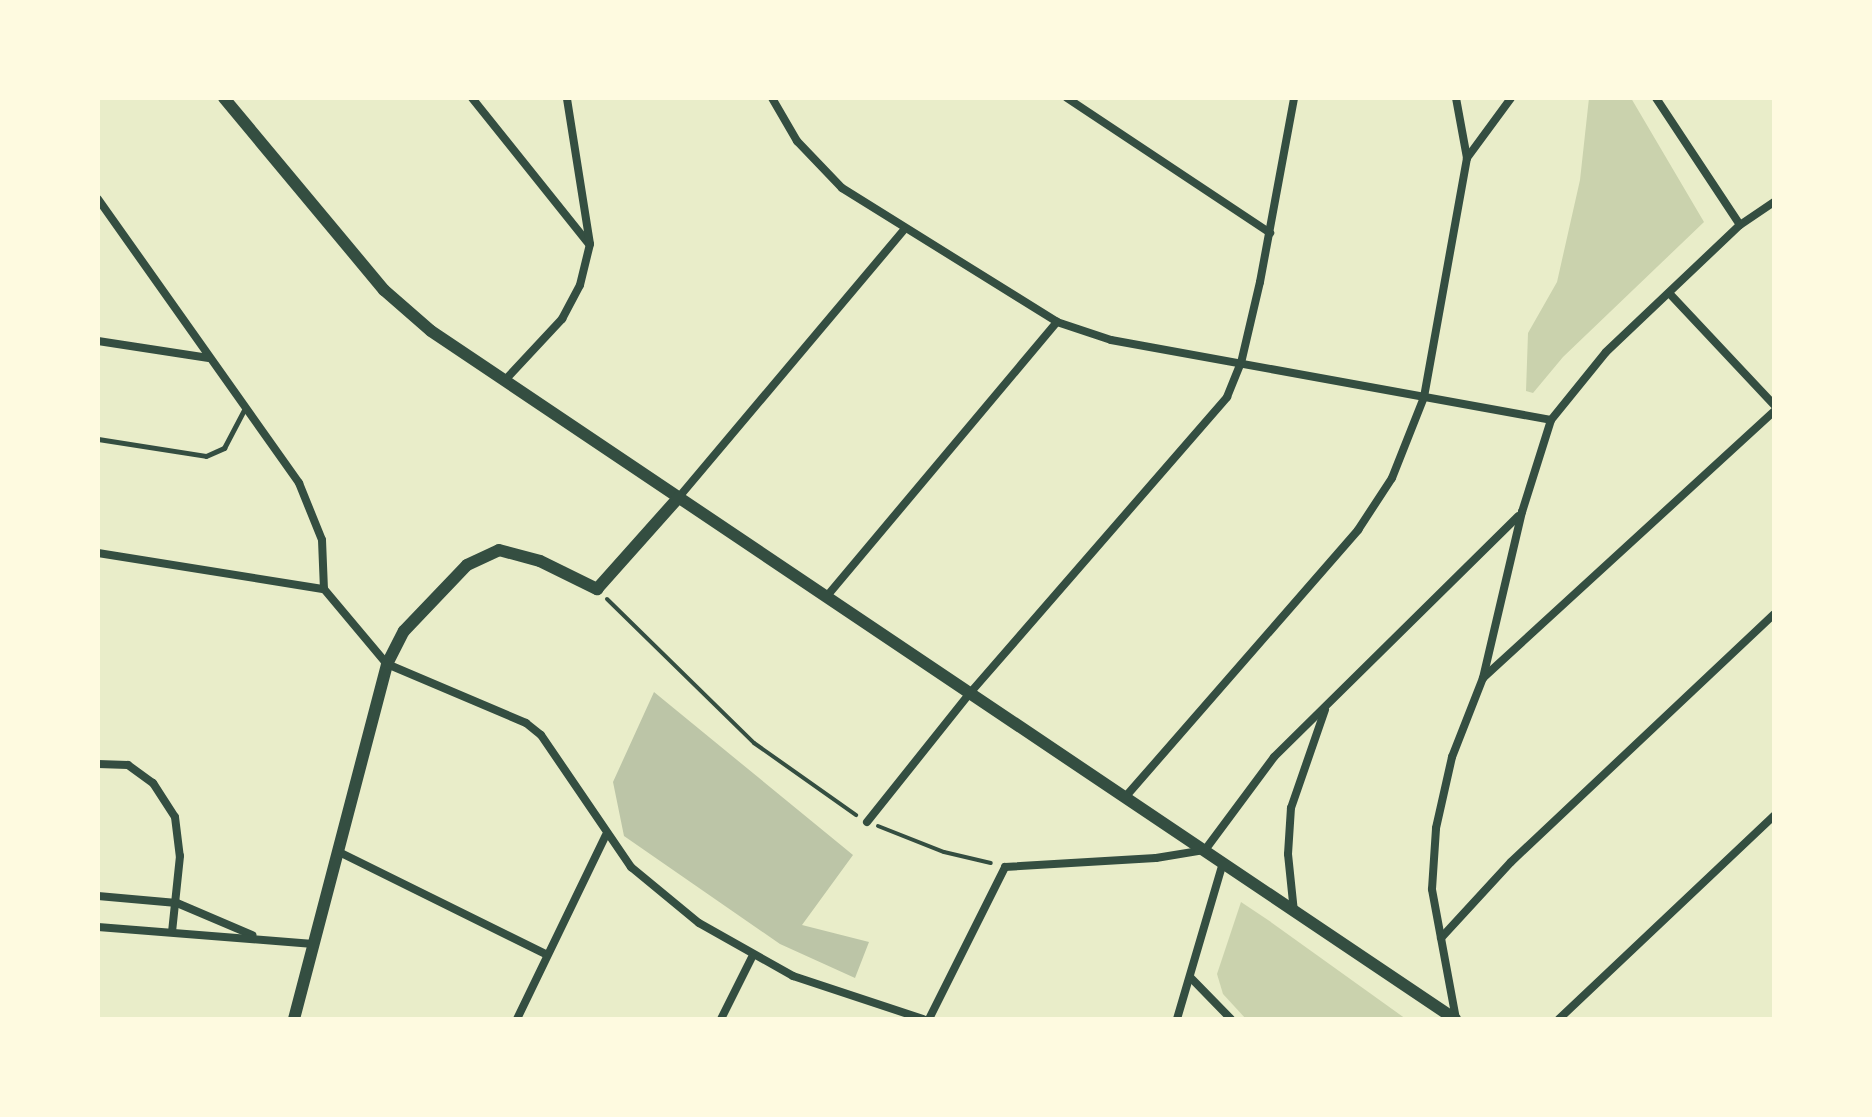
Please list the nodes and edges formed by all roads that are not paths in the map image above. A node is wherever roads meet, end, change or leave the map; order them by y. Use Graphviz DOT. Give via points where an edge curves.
graph roads {
  1 [pos="224,98"];
  2 [pos="472,98"];
  3 [pos="567,98"];
  4 [pos="772,98"];
  5 [pos="1067,98"];
  6 [pos="1294,98"];
  7 [pos="1456,98"];
  8 [pos="1511,98"];
  9 [pos="1656,98"];
  10 [pos="1467,158"];
  11 [pos="98,199"];
  12 [pos="1774,202"];
  13 [pos="1740,225"];
  14 [pos="904,230"];
  15 [pos="1270,233"];
  16 [pos="590,244"];
  17 [pos="1669,293"];
  18 [pos="1057,322"];
  19 [pos="98,341"];
  20 [pos="209,358"];
  21 [pos="1241,363"];
  22 [pos="507,378"];
  23 [pos="1424,397"];
  24 [pos="245,408"];
  25 [pos="1774,408"];
  26 [pos="1551,420"];
  27 [pos="98,439"];
  28 [pos="679,497"];
  29 [pos="1522,512"];
  30 [pos="98,553"];
  31 [pos="324,589"];
  32 [pos="827,596"];
  33 [pos="1773,617"];
  34 [pos="387,664"];
  35 [pos="1483,678"];
  36 [pos="970,693"];
  37 [pos="1326,710"];
  38 [pos="98,764"];
  39 [pos="1127,795"];
  40 [pos="1774,816"];
  41 [pos="867,822"];
  42 [pos="606,835"];
  43 [pos="1205,850"];
  44 [pos="337,851"];
  45 [pos="1223,863"];
  46 [pos="98,896"];
  47 [pos="177,903"];
  48 [pos="1294,912"];
  49 [pos="98,927"];
  50 [pos="172,932"];
  51 [pos="256,938"];
  52 [pos="1441,938"];
  53 [pos="313,944"];
  54 [pos="547,955"];
  55 [pos="752,957"];
  56 [pos="1191,978"];
  57 [pos="294,1019"];
  58 [pos="517,1019"];
  59 [pos="721,1019"];
  60 [pos="926,1019"];
  61 [pos="1177,1019"];
  62 [pos="1231,1019"];
  63 [pos="1455,1019"];
  64 [pos="1559,1019"];
  1 -- 22 [label="street" via="405,311"];
  2 -- 16 [label="street"];
  3 -- 16 [label="street"];
  4 -- 14 [label="street" via="813,159 842,188"];
  5 -- 15 [label="street"];
  6 -- 15 [label="street"];
  7 -- 10 [label="street"];
  8 -- 10 [label="street"];
  9 -- 13 [label="street"];
  10 -- 23 [label="street"];
  11 -- 20 [label="street"];
  12 -- 13 [label="street"];
  13 -- 17 [label="street"];
  14 -- 18 [label="street"];
  14 -- 28 [label="street"];
  15 -- 21 [label="street"];
  16 -- 22 [label="street" via="580,285 562,319"];
  17 -- 25 [label="street"];
  17 -- 26 [label="street" via="1606,352"];
  18 -- 21 [label="street" via="1111,340"];
  18 -- 32 [label="street"];
  19 -- 20 [label="street"];
  20 -- 24 [label="street"];
  21 -- 23 [label="street"];
  21 -- 36 [label="street" via="1217,413"];
  22 -- 28 [label="street"];
  23 -- 26 [label="street"];
  23 -- 39 [label="street" via="1392,478 1358,530"];
  24 -- 27 [label="lane" via="216,454"];
  24 -- 31 [label="street" via="315,511"];
  25 -- 35 [label="street"];
  26 -- 29 [label="street"];
  28 -- 32 [label="street"];
  28 -- 34 [label="street" via="597,589 515,551 482,555 426,604"];
  29 -- 35 [label="street"];
  29 -- 37 [label="street"];
  30 -- 31 [label="street"];
  31 -- 34 [label="street"];
  32 -- 36 [label="street"];
  33 -- 52 [label="street" via="1511,862"];
  34 -- 42 [label="street" via="526,723 541,735"];
  34 -- 44 [label="street"];
  35 -- 52 [label="street" via="1452,757 1436,828 1432,889"];
  36 -- 39 [label="street"];
  36 -- 41 [label="street"];
  37 -- 43 [label="street" via="1274,757"];
  37 -- 48 [label="street" via="1291,808 1288,854"];
  38 -- 47 [label="street" via="128,765 153,783 175,817 180,856"];
  39 -- 43 [label="street"];
  40 -- 64 [label="street"];
  42 -- 54 [label="street"];
  42 -- 55 [label="street" via="651,887"];
  43 -- 45 [label="street"];
  43 -- 60 [label="street" via="1005,867"];
  44 -- 53 [label="street"];
  44 -- 54 [label="street"];
  45 -- 48 [label="street"];
  45 -- 56 [label="street"];
  46 -- 47 [label="street"];
  47 -- 50 [label="street"];
  47 -- 51 [label="street"];
  48 -- 63 [label="street"];
  49 -- 50 [label="street"];
  50 -- 51 [label="street"];
  51 -- 53 [label="street"];
  52 -- 63 [label="street"];
  53 -- 57 [label="street"];
  54 -- 58 [label="street"];
  55 -- 59 [label="street"];
  55 -- 60 [label="street" via="793,976"];
  56 -- 61 [label="street"];
  56 -- 62 [label="street"];
}
